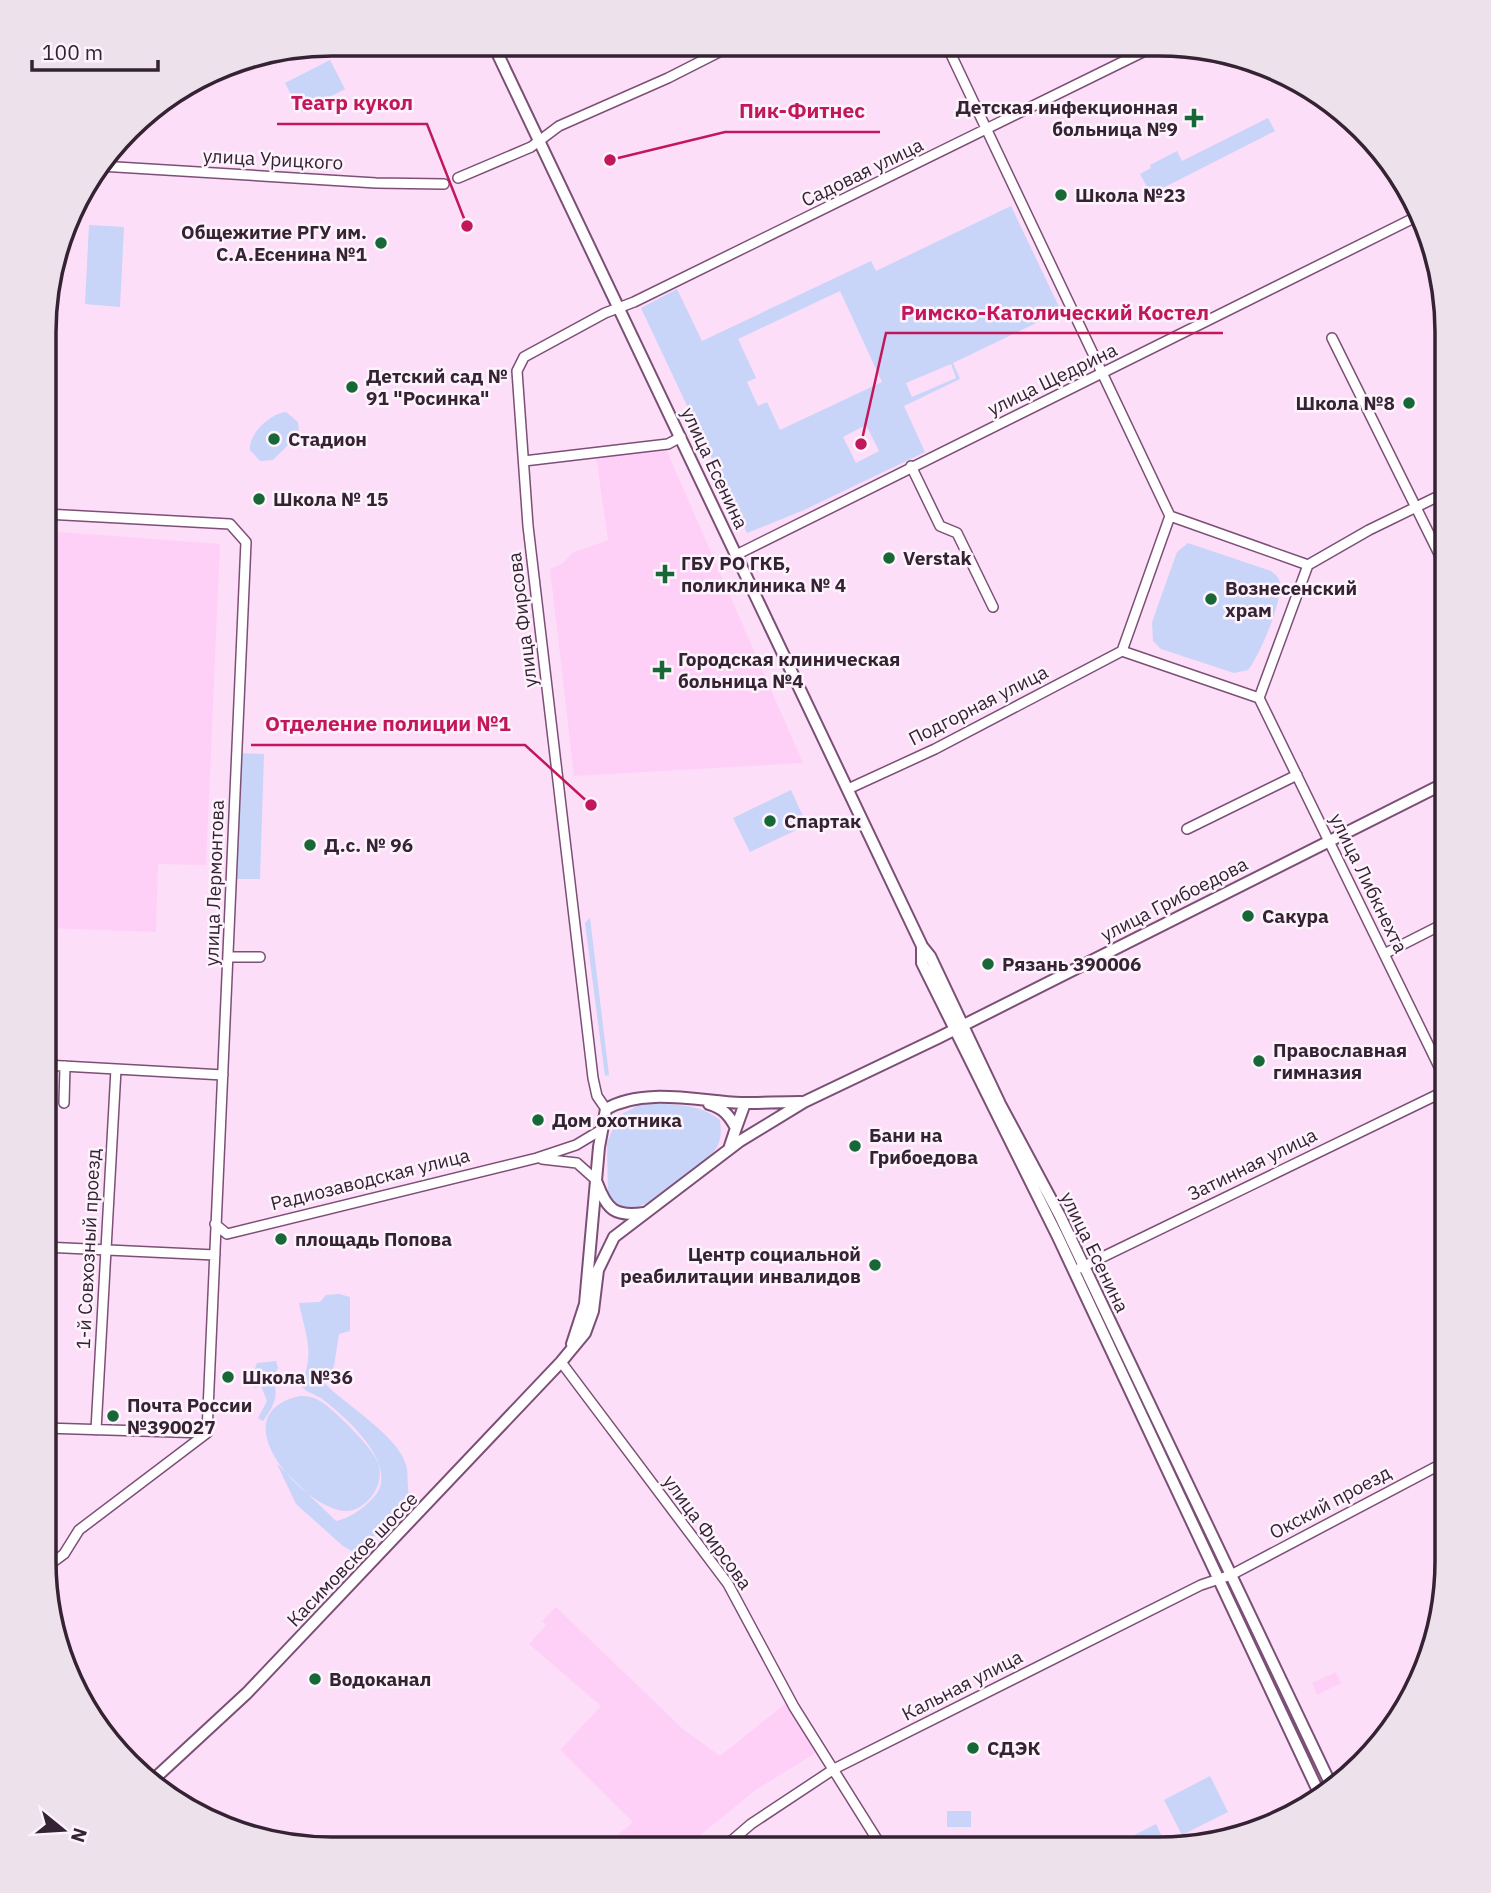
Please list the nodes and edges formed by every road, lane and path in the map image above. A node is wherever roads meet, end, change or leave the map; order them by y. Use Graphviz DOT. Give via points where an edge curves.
graph roads {
  1 [pos="499,56"];
  2 [pos="711,56"];
  3 [pos="952,56"];
  4 [pos="1135,56"];
  5 [pos="989,130"];
  6 [pos="539,141"];
  7 [pos="111,167"];
  8 [pos="458,178"];
  9 [pos="444,184"];
  10 [pos="1411,219"];
  11 [pos="620,307"];
  12 [pos="1332,338"];
  13 [pos="1103,374"];
  14 [pos="681,437"];
  15 [pos="524,461"];
  16 [pos="911,466"];
  17 [pos="1435,498"];
  18 [pos="1415,507"];
  19 [pos="56,515"];
  20 [pos="1170,516"];
  21 [pos="1435,546"];
  22 [pos="736,555"];
  23 [pos="1308,565"];
  24 [pos="993,607"];
  25 [pos="1122,651"];
  26 [pos="1259,698"];
  27 [pos="1297,775"];
  28 [pos="1435,788"];
  29 [pos="848,789"];
  30 [pos="1187,829"];
  31 [pos="1329,841"];
  32 [pos="1435,928"];
  33 [pos="1384,954"];
  34 [pos="228,957"];
  35 [pos="260,957"];
  36 [pos="959,1027"];
  37 [pos="1435,1058"];
  38 [pos="56,1066"];
  39 [pos="65,1066"];
  40 [pos="116,1069"];
  41 [pos="223,1075"];
  42 [pos="1435,1096"];
  43 [pos="696,1100"];
  44 [pos="804,1102"];
  45 [pos="64,1103"];
  46 [pos="745,1103"];
  47 [pos="606,1110"];
  48 [pos="736,1128"];
  49 [pos="601,1130"];
  50 [pos="740,1141"];
  51 [pos="728,1149"];
  52 [pos="537,1158"];
  53 [pos="596,1180"];
  54 [pos="647,1212"];
  55 [pos="215,1224"];
  56 [pos="56,1248"];
  57 [pos="106,1250"];
  58 [pos="215,1255"];
  59 [pos="1078,1269"];
  60 [pos="565,1358"];
  61 [pos="56,1428"];
  62 [pos="96,1430"];
  63 [pos="207,1433"];
  64 [pos="1435,1467"];
  65 [pos="56,1560"];
  66 [pos="1231,1575"];
  67 [pos="1217,1580"];
  68 [pos="1310,1739"];
  69 [pos="1296,1746"];
  70 [pos="834,1769"];
  71 [pos="158,1775"];
  72 [pos="1328,1779"];
  73 [pos="1316,1788"];
  74 [pos="736,1837"];
  75 [pos="876,1837"];
  1 -- 6 [label="main road, улица Есенина"];
  2 -- 6 [label="street" via="559,126"];
  3 -- 5 [label="street"];
  4 -- 5 [label="street, Садовая улица"];
  5 -- 11 [label="street, Садовая улица"];
  5 -- 13 [label="street"];
  6 -- 8 [label="street"];
  6 -- 11 [label="main road, улица Есенина"];
  7 -- 9 [label="street, улица Урицкого"];
  10 -- 13 [label="street, улица Щедрина"];
  11 -- 14 [label="main road, улица Есенина"];
  11 -- 15 [label="street, улица Фирсова" via="524,357 517,371"];
  12 -- 18 [label="street"];
  13 -- 16 [label="street, улица Щедрина"];
  13 -- 20 [label="street"];
  14 -- 15 [label="street" via="668,444"];
  14 -- 22 [label="main road, улица Есенина"];
  15 -- 47 [label="street, улица Фирсова" via="593,1078"];
  16 -- 22 [label="street, улица Щедрина"];
  16 -- 24 [label="street" via="940,526 957,533"];
  17 -- 18 [label="street"];
  18 -- 21 [label="street"];
  18 -- 23 [label="street"];
  19 -- 34 [label="street, улица Лермонтова" via="230,524 246,542"];
  20 -- 23 [label="street"];
  20 -- 25 [label="street"];
  22 -- 29 [label="main road, улица Есенина"];
  23 -- 26 [label="street"];
  25 -- 26 [label="street"];
  25 -- 29 [label="street, Подгорная улица"];
  26 -- 27 [label="street, улица Либкнехта"];
  27 -- 30 [label="street"];
  27 -- 31 [label="street, улица Либкнехта"];
  28 -- 31 [label="main road, улица Грибоедова"];
  29 -- 36 [label="main road, улица Есенина"];
  31 -- 33 [label="street, улица Либкнехта"];
  31 -- 36 [label="main road, улица Грибоедова"];
  32 -- 33 [label="street"];
  33 -- 37 [label="street, улица Либкнехта"];
  34 -- 35 [label="street"];
  34 -- 41 [label="street, улица Лермонтова"];
  36 -- 44 [label="main road, улица Грибоедова"];
  36 -- 59 [label="main road, улица Есенина"];
  38 -- 39 [label="street"];
  39 -- 40 [label="street"];
  39 -- 45 [label="street"];
  40 -- 41 [label="street"];
  40 -- 57 [label="street, 1-й Совхозный проезд"];
  41 -- 55 [label="street, улица Лермонтова"];
  42 -- 59 [label="street, Затинная улица"];
  43 -- 46 [label="main road"];
  43 -- 47 [label="main road" via="648,1097 619,1102"];
  43 -- 48 [label="main road" via="721,1107"];
  44 -- 46 [label="main road"];
  44 -- 50 [label="main road, Касимовское шоссе"];
  46 -- 48 [label="main road"];
  47 -- 49 [label="main road, Касимовское шоссе"];
  48 -- 50 [label="street"];
  48 -- 51 [label="main road"];
  49 -- 52 [label="street" via="576,1145"];
  49 -- 53 [label="main road, Касимовское шоссе"];
  50 -- 51 [label="main road, Касимовское шоссе"];
  51 -- 54 [label="main road, Касимовское шоссе"];
  52 -- 53 [label="street" via="577,1163"];
  52 -- 55 [label="street, Радиозаводская улица" via="227,1234"];
  53 -- 54 [label="main road" via="614,1211 627,1215"];
  53 -- 60 [label="main road, Касимовское шоссе" via="585,1304"];
  54 -- 60 [label="main road, Касимовское шоссе" via="614,1237 604,1252 585,1333"];
  55 -- 58 [label="street, улица Лермонтова"];
  56 -- 57 [label="street"];
  57 -- 58 [label="street"];
  57 -- 62 [label="street, 1-й Совхозный проезд"];
  58 -- 63 [label="street, улица Лермонтова"];
  59 -- 66 [label="main road, улица Есенина"];
  59 -- 67 [label="main road, улица Есенина"];
  60 -- 70 [label="street, улица Фирсова" via="728,1584 794,1707"];
  60 -- 71 [label="main road, Касимовское шоссе" via="247,1693"];
  61 -- 62 [label="street"];
  62 -- 63 [label="street"];
  63 -- 65 [label="street" via="79,1530"];
  64 -- 66 [label="street, Окский проезд"];
  66 -- 67 [label="street, Кальная улица"];
  66 -- 68 [label="main road, улица Есенина"];
  67 -- 69 [label="main road, улица Есенина"];
  67 -- 70 [label="street, Кальная улица"];
  68 -- 69 [label="street"];
  68 -- 72 [label="main road, улица Есенина"];
  69 -- 73 [label="main road, улица Есенина"];
  70 -- 74 [label="street, Кальная улица"];
  70 -- 75 [label="street, улица Фирсова"];
}
